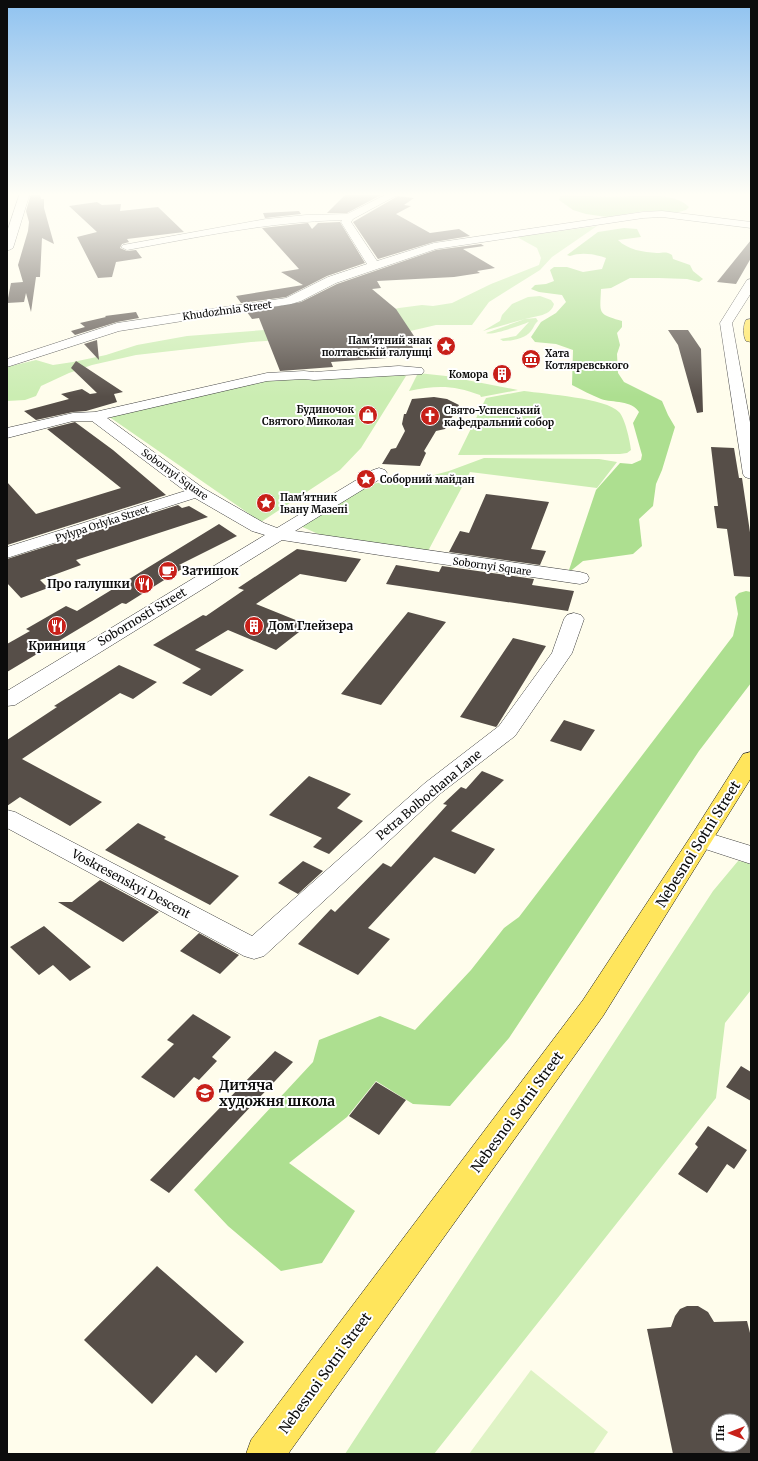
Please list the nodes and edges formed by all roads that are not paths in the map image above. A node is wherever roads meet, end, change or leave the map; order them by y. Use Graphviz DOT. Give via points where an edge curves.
graph roads {
  1 [pos="371,261"];
  2 [pos="388,261"];
  3 [pos="374,266"];
  4 [pos="751,283"];
  5 [pos="751,324"];
  6 [pos="751,338"];
  7 [pos="7,363"];
  8 [pos="417,371"];
  9 [pos="95,416"];
  10 [pos="7,433"];
  11 [pos="379,474"];
  12 [pos="751,474"];
  13 [pos="197,492"];
  14 [pos="278,534"];
  15 [pos="7,553"];
  16 [pos="580,578"];
  17 [pos="574,619"];
  18 [pos="7,700"];
  19 [pos="751,759"];
  20 [pos="7,818"];
  21 [pos="702,839"];
  22 [pos="751,855"];
  23 [pos="254,949"];
  24 [pos="265,1454"];
  1 -- 3 [label="street"];
  2 -- 3 [label="street, Khudozhnia Street"];
  3 -- 7 [label="street, Khudozhnia Street" via="332,280 287,301 117,327"];
  4 -- 12 [label="street" via="726,323"];
  5 -- 6 [label="main road"];
  8 -- 9 [label="street" via="267,377"];
  9 -- 10 [label="street" via="73,417"];
  9 -- 13 [label="street, Sobornyi Square"];
  11 -- 14 [label="street, Sobornosti Street"];
  13 -- 14 [label="street, Sobornyi Square" via="258,527"];
  13 -- 15 [label="street, Pylypa Orlyka Street"];
  14 -- 16 [label="street, Sobornyi Square"];
  14 -- 18 [label="street, Sobornosti Street"];
  17 -- 23 [label="street, Petra Bolbochana Lane" via="562,653 507,731 433,788"];
  19 -- 21 [label="main road, Nebesnoi Sotni Street"];
  20 -- 23 [label="street, Voskresenskyi Descent"];
  21 -- 22 [label="street"];
  21 -- 24 [label="main road, Nebesnoi Sotni Street" via="593,1008"];
}
